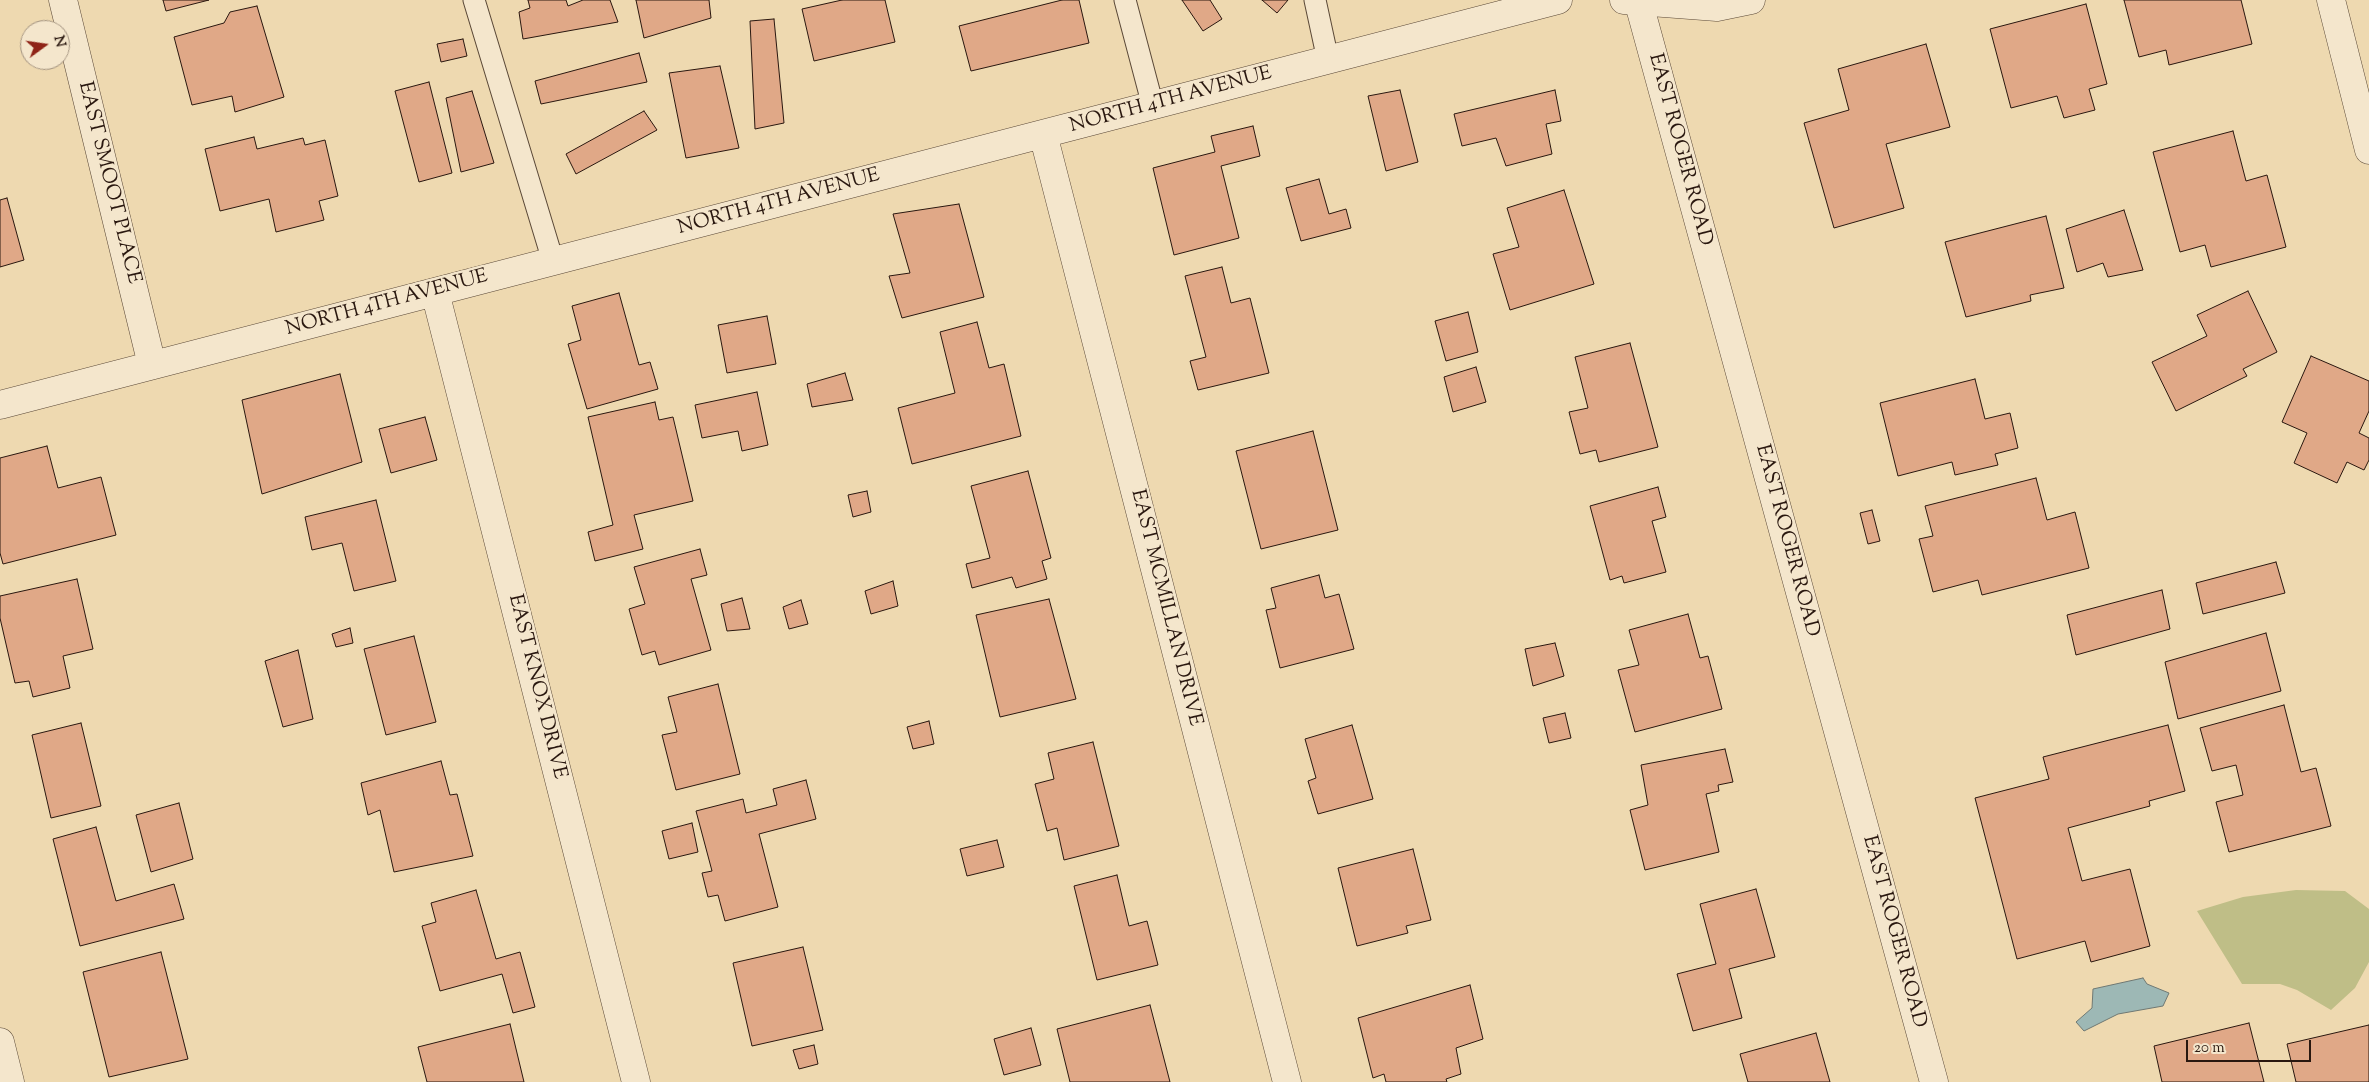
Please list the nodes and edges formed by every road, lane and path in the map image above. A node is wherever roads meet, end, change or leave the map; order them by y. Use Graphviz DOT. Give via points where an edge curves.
graph roads {
  1 [pos="63,0"];
  2 [pos="474,0"];
  3 [pos="1125,0"];
  4 [pos="1315,0"];
  5 [pos="1558,0"];
  6 [pos="1751,0"];
  7 [pos="2331,0"];
  8 [pos="1634,1"];
  9 [pos="1328,60"];
  10 [pos="1153,106"];
  11 [pos="1043,134"];
  12 [pos="2369,150"];
  13 [pos="553,261"];
  14 [pos="435,292"];
  15 [pos="152,365"];
  16 [pos="0,405"];
  17 [pos="0,1042"];
  18 [pos="10,1082"];
  19 [pos="636,1082"];
  20 [pos="1287,1082"];
  21 [pos="1934,1082"];
  1 -- 15 [label="street, EAST SMOOT PLACE"];
  2 -- 13 [label="lane"];
  3 -- 10 [label="lane"];
  4 -- 9 [label="lane"];
  5 -- 9 [label="street, NORTH 4TH AVENUE"];
  6 -- 8 [label="street" via="1717,7"];
  7 -- 12 [label="street"];
  8 -- 21 [label="street, EAST ROGER ROAD"];
  9 -- 10 [label="street, NORTH 4TH AVENUE"];
  10 -- 11 [label="street, NORTH 4TH AVENUE"];
  11 -- 13 [label="street, NORTH 4TH AVENUE"];
  11 -- 20 [label="street, EAST MCMILLAN DRIVE"];
  13 -- 14 [label="street, NORTH 4TH AVENUE"];
  14 -- 15 [label="street, NORTH 4TH AVENUE"];
  14 -- 19 [label="street, EAST KNOX DRIVE"];
  15 -- 16 [label="street, NORTH 4TH AVENUE"];
  17 -- 18 [label="street"];
}
